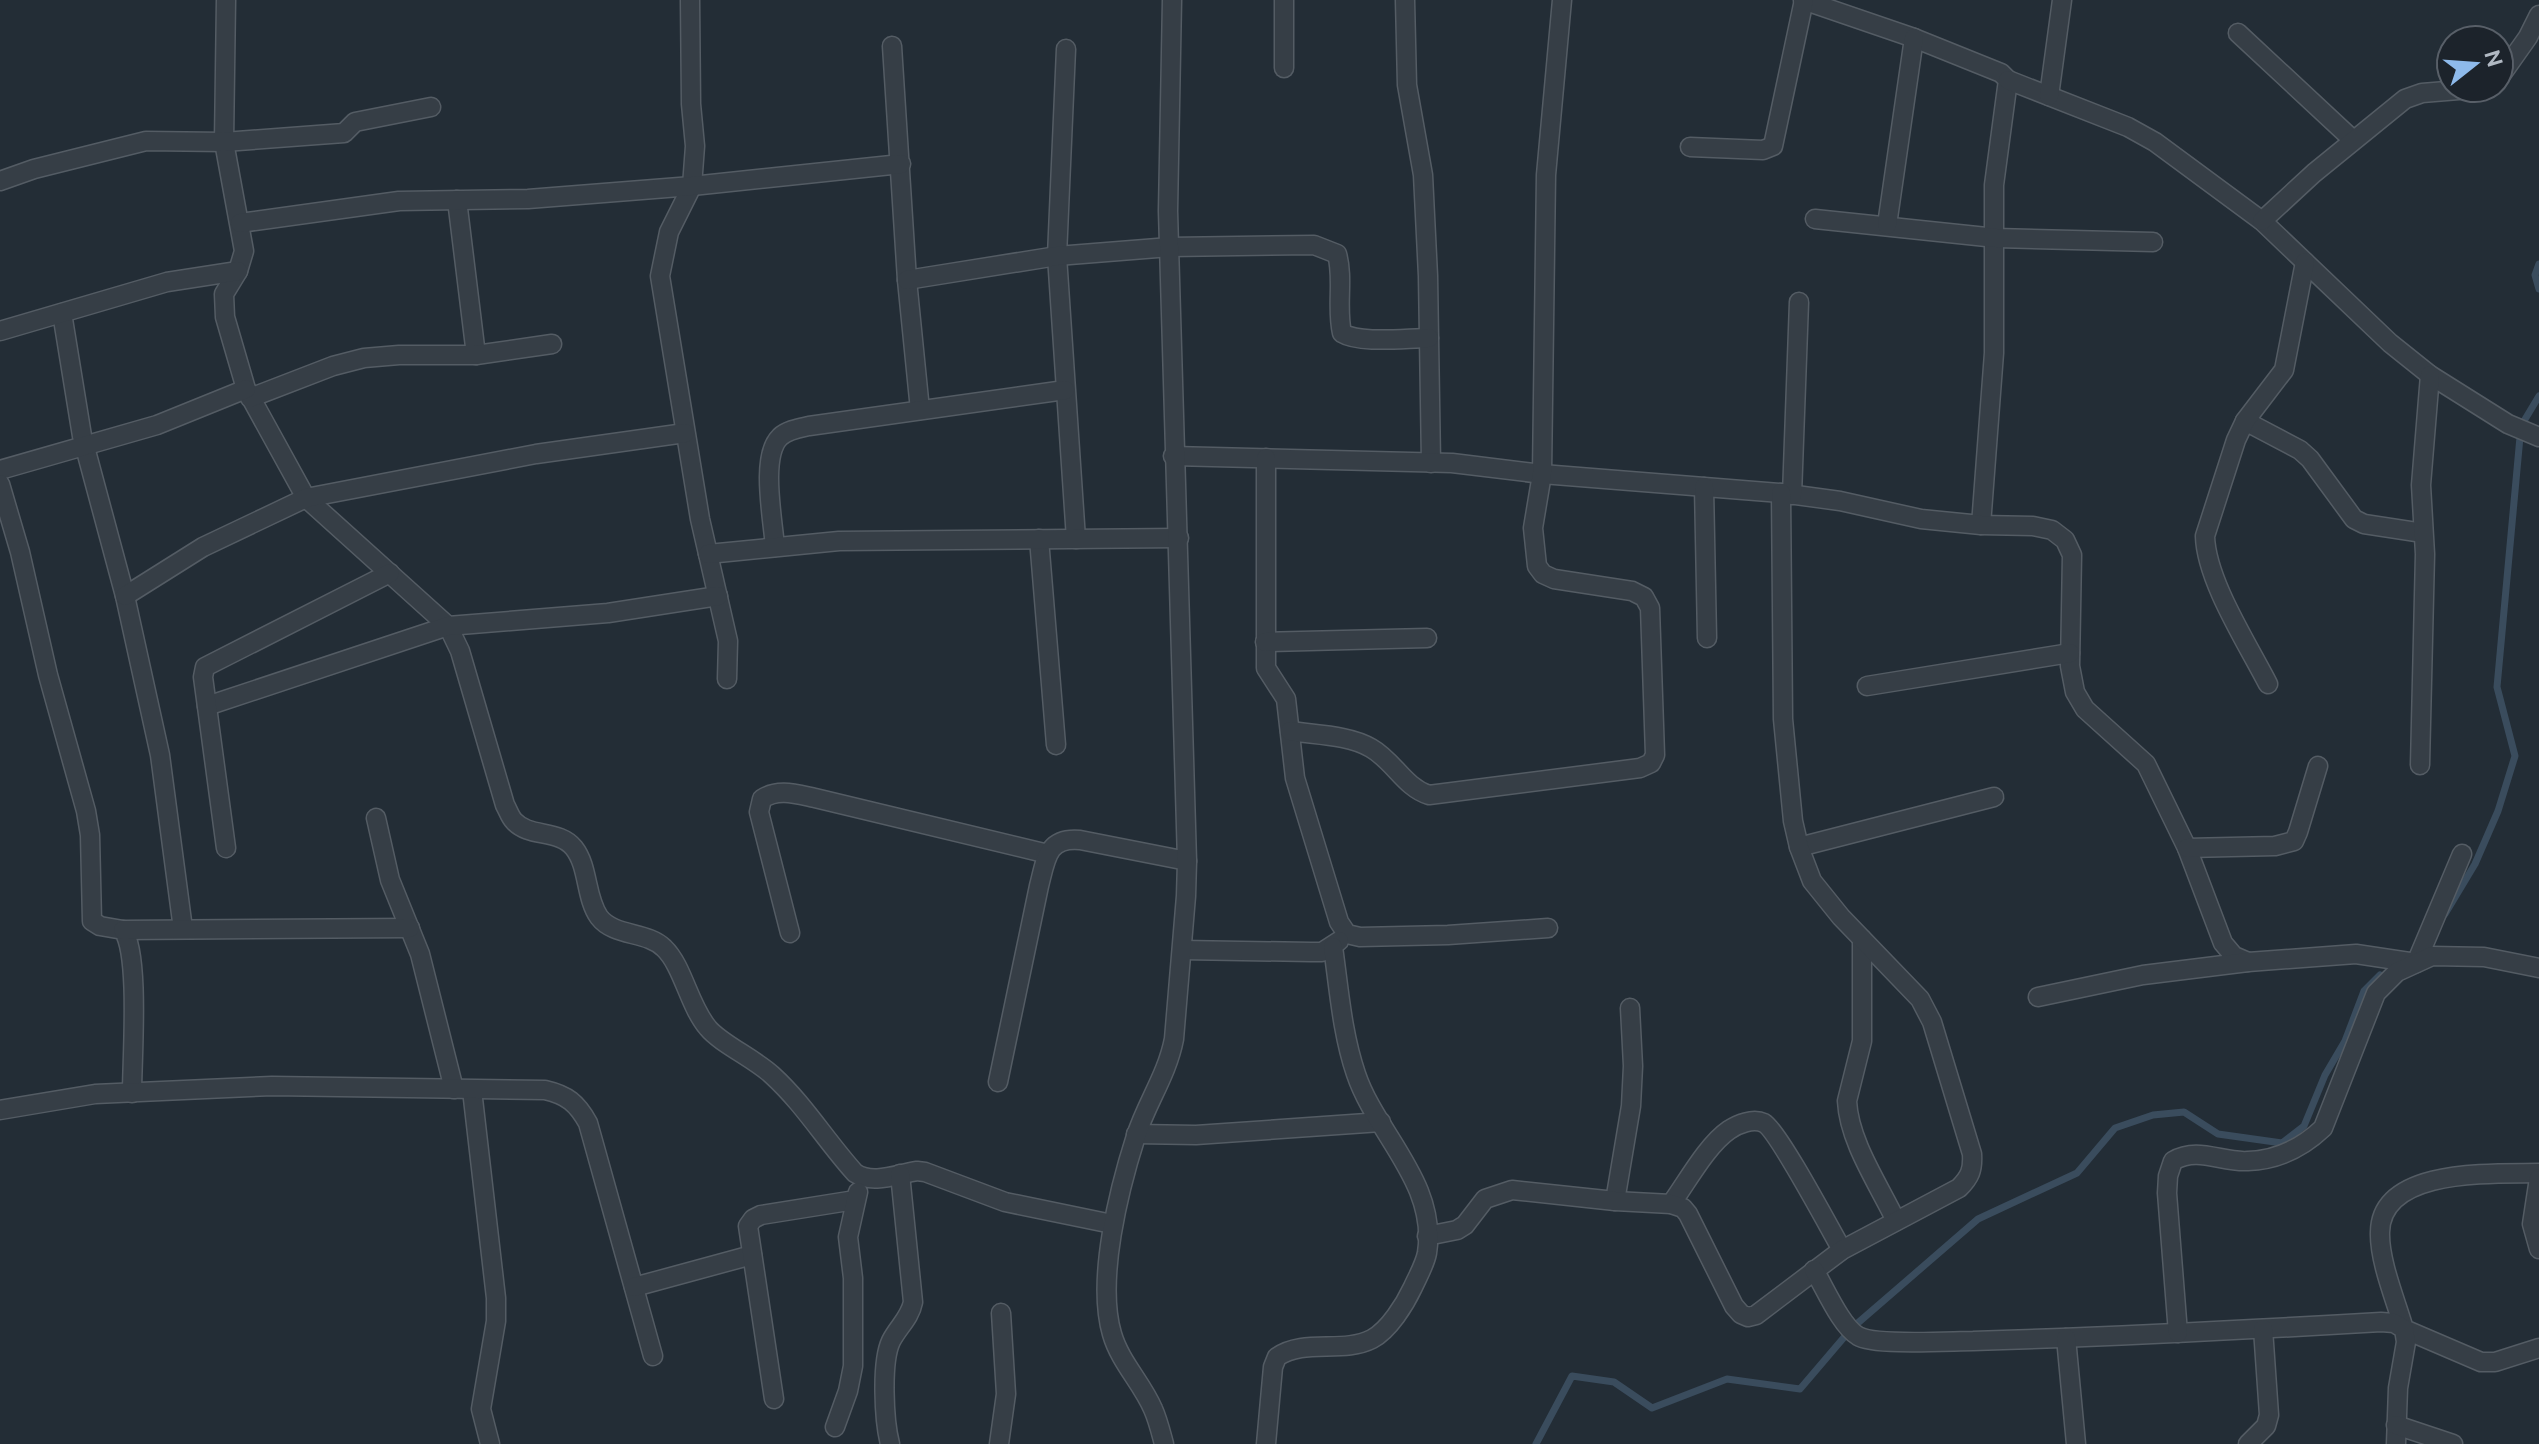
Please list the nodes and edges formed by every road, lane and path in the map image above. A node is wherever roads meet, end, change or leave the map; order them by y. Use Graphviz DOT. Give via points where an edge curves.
graph roads {
  1 [pos="226,0"];
  2 [pos="690,0"];
  3 [pos="1172,0"];
  4 [pos="1284,0"];
  5 [pos="1405,0"];
  6 [pos="1562,0"];
  7 [pos="1803,0"];
  8 [pos="2062,10"];
  9 [pos="2539,15"];
  10 [pos="2238,33"];
  11 [pos="1914,38"];
  12 [pos="892,46"];
  13 [pos="1066,49"];
  14 [pos="2515,55"];
  15 [pos="1284,68"];
  16 [pos="2008,80"];
  17 [pos="2435,92"];
  18 [pos="2049,96"];
  19 [pos="431,107"];
  20 [pos="2353,140"];
  21 [pos="224,142"];
  22 [pos="1690,147"];
  23 [pos="901,164"];
  24 [pos="0,181"];
  25 [pos="692,186"];
  26 [pos="457,200"];
  27 [pos="1815,219"];
  28 [pos="2262,221"];
  29 [pos="240,223"];
  30 [pos="1887,225"];
  31 [pos="1996,238"];
  32 [pos="2153,242"];
  33 [pos="1170,247"];
  34 [pos="1057,256"];
  35 [pos="2305,262"];
  36 [pos="238,271"];
  37 [pos="907,280"];
  38 [pos="1799,302"];
  39 [pos="62,313"];
  40 [pos="0,331"];
  41 [pos="1429,338"];
  42 [pos="552,344"];
  43 [pos="476,355"];
  44 [pos="2430,375"];
  45 [pos="1065,390"];
  46 [pos="248,394"];
  47 [pos="920,410"];
  48 [pos="2245,421"];
  49 [pos="685,433"];
  50 [pos="2539,437"];
  51 [pos="86,446"];
  52 [pos="1173,456"];
  53 [pos="1266,458"];
  54 [pos="1431,463"];
  55 [pos="0,470"];
  56 [pos="1542,474"];
  57 [pos="0,484"];
  58 [pos="1704,487"];
  59 [pos="1786,494"];
  60 [pos="306,498"];
  61 [pos="1981,525"];
  62 [pos="2423,533"];
  63 [pos="1179,538"];
  64 [pos="1039,539"];
  65 [pos="1076,539"];
  66 [pos="775,547"];
  67 [pos="708,554"];
  68 [pos="390,573"];
  69 [pos="125,596"];
  70 [pos="718,596"];
  71 [pos="448,626"];
  72 [pos="1427,638"];
  73 [pos="1707,638"];
  74 [pos="1265,642"];
  75 [pos="2070,653"];
  76 [pos="727,679"];
  77 [pos="2268,684"];
  78 [pos="1867,686"];
  79 [pos="207,706"];
  80 [pos="1290,731"];
  81 [pos="1056,745"];
  82 [pos="2420,765"];
  83 [pos="2318,766"];
  84 [pos="1994,797"];
  85 [pos="376,818"];
  86 [pos="1799,847"];
  87 [pos="226,848"];
  88 [pos="2187,848"];
  89 [pos="1048,854"];
  90 [pos="2462,854"];
  91 [pos="1187,861"];
  92 [pos="410,928"];
  93 [pos="1548,928"];
  94 [pos="183,929"];
  95 [pos="123,930"];
  96 [pos="790,933"];
  97 [pos="1347,934"];
  98 [pos="1862,939"];
  99 [pos="1333,947"];
  100 [pos="1182,950"];
  101 [pos="2248,962"];
  102 [pos="2416,963"];
  103 [pos="2539,968"];
  104 [pos="2038,997"];
  105 [pos="1630,1008"];
  106 [pos="998,1082"];
  107 [pos="463,1090"];
  108 [pos="132,1093"];
  109 [pos="0,1110"];
  110 [pos="1381,1122"];
  111 [pos="1136,1134"];
  112 [pos="900,1174"];
  113 [pos="2539,1176"];
  114 [pos="863,1178"];
  115 [pos="855,1200"];
  116 [pos="1615,1201"];
  117 [pos="1671,1204"];
  118 [pos="1896,1221"];
  119 [pos="1112,1224"];
  120 [pos="1427,1236"];
  121 [pos="2539,1249"];
  122 [pos="1842,1250"];
  123 [pos="752,1255"];
  124 [pos="1814,1270"];
  125 [pos="634,1287"];
  126 [pos="1001,1313"];
  127 [pos="2263,1329"];
  128 [pos="2404,1329"];
  129 [pos="2178,1333"];
  130 [pos="2066,1338"];
  131 [pos="2539,1348"];
  132 [pos="653,1356"];
  133 [pos="774,1399"];
  134 [pos="835,1427"];
  135 [pos="2396,1434"];
  136 [pos="490,1444"];
  137 [pos="890,1444"];
  138 [pos="999,1444"];
  139 [pos="1164,1444"];
  140 [pos="1266,1444"];
  141 [pos="2076,1444"];
  142 [pos="2248,1444"];
  143 [pos="2453,1444"];
  1 -- 21 [label="street"];
  2 -- 25 [label="street"];
  3 -- 33 [label="street"];
  4 -- 15 [label="street"];
  5 -- 41 [label="street" via="1407,85 1423,175"];
  6 -- 56 [label="street" via="1546,175"];
  7 -- 11 [label="street"];
  7 -- 22 [label="street" via="1773,146"];
  8 -- 18 [label="street"];
  9 -- 14 [label="street"];
  10 -- 20 [label="street"];
  11 -- 16 [label="street"];
  11 -- 30 [label="street"];
  12 -- 23 [label="street"];
  13 -- 34 [label="street"];
  16 -- 18 [label="street"];
  16 -- 31 [label="street" via="1994,185"];
  17 -- 20 [label="street" via="2405,99"];
  18 -- 28 [label="street" via="2155,142"];
  19 -- 21 [label="street" via="355,122 344,133"];
  20 -- 28 [label="street"];
  21 -- 24 [label="street" via="146,141"];
  21 -- 29 [label="street"];
  23 -- 25 [label="street"];
  23 -- 37 [label="street"];
  25 -- 26 [label="street"];
  25 -- 49 [label="street" via="669,232 660,276"];
  26 -- 29 [label="street" via="399,201"];
  26 -- 43 [label="street"];
  27 -- 30 [label="street"];
  28 -- 35 [label="street"];
  29 -- 36 [label="street" via="244,251"];
  30 -- 31 [label="street"];
  31 -- 32 [label="street"];
  31 -- 61 [label="street" via="1994,353"];
  33 -- 34 [label="street"];
  33 -- 41 [label="street" via="1329,249 1340,265 1342,333 1367,339"];
  33 -- 52 [label="street"];
  34 -- 37 [label="street"];
  34 -- 45 [label="street"];
  35 -- 44 [label="street"];
  35 -- 48 [label="street" via="2284,370"];
  36 -- 39 [label="street" via="167,282"];
  36 -- 46 [label="street" via="224,294 225,317"];
  37 -- 47 [label="street"];
  38 -- 59 [label="street"];
  39 -- 40 [label="street"];
  39 -- 51 [label="street"];
  41 -- 54 [label="street"];
  42 -- 43 [label="street"];
  43 -- 46 [label="street" via="364,358"];
  44 -- 50 [label="street" via="2508,424"];
  44 -- 62 [label="street" via="2421,485"];
  45 -- 47 [label="street"];
  45 -- 65 [label="street"];
  46 -- 51 [label="street"];
  46 -- 60 [label="street"];
  47 -- 66 [label="street" via="781,435 772,448 769,471"];
  48 -- 62 [label="street" via="2300,450 2354,519"];
  48 -- 77 [label="street" via="2209,523 2205,550"];
  49 -- 60 [label="street" via="536,454"];
  49 -- 67 [label="street"];
  51 -- 55 [label="street"];
  51 -- 69 [label="street"];
  52 -- 53 [label="street"];
  52 -- 63 [label="street"];
  53 -- 54 [label="street"];
  53 -- 74 [label="street"];
  54 -- 56 [label="street"];
  56 -- 58 [label="street"];
  56 -- 80 [label="street" via="1533,547 1543,574 1632,591 1650,608 1656,740 1651,763 1429,795 1417,791 1371,748"];
  57 -- 95 [label="street" via="86,811 92,921"];
  58 -- 59 [label="street"];
  58 -- 73 [label="street"];
  59 -- 61 [label="street"];
  59 -- 86 [label="street" via="1783,719"];
  60 -- 68 [label="street"];
  60 -- 69 [label="street" via="203,547"];
  61 -- 75 [label="street" via="2033,526 2065,540 2072,555"];
  62 -- 82 [label="street"];
  63 -- 65 [label="street"];
  63 -- 91 [label="street"];
  64 -- 65 [label="street"];
  64 -- 66 [label="street" via="839,541"];
  64 -- 81 [label="street"];
  66 -- 67 [label="street"];
  67 -- 70 [label="street"];
  68 -- 71 [label="street"];
  68 -- 79 [label="street" via="213,661 203,677"];
  69 -- 94 [label="street" via="160,755"];
  70 -- 71 [label="street" via="608,613"];
  70 -- 76 [label="street" via="728,641"];
  71 -- 79 [label="street"];
  71 -- 114 [label="street" via="514,822 566,841 575,850 600,919 664,947 699,1018 774,1076"];
  72 -- 74 [label="street"];
  74 -- 80 [label="street" via="1266,668 1286,699"];
  75 -- 78 [label="street"];
  75 -- 88 [label="street" via="2075,692 2085,709 2146,764"];
  79 -- 87 [label="street"];
  80 -- 97 [label="street" via="1295,778"];
  83 -- 88 [label="street" via="2294,841"];
  84 -- 86 [label="street"];
  85 -- 92 [label="street" via="390,880"];
  86 -- 98 [label="street" via="1812,881"];
  88 -- 101 [label="street" via="2223,943"];
  89 -- 91 [label="street" via="1067,838"];
  89 -- 96 [label="street" via="815,798 770,794 762,799 759,812"];
  89 -- 106 [label="street"];
  90 -- 102 [label="street"];
  91 -- 100 [label="street"];
  92 -- 94 [label="street"];
  92 -- 107 [label="street"];
  93 -- 97 [label="street" via="1448,935"];
  94 -- 95 [label="street"];
  95 -- 108 [label="street" via="132,961"];
  97 -- 99 [label="street"];
  98 -- 118 [label="street" via="1862,1041 1847,1110"];
  98 -- 118 [label="street" via="1920,999 1932,1022 1972,1154 1969,1178 1959,1188"];
  99 -- 100 [label="street" via="1311,952"];
  99 -- 110 [label="street" via="1356,1077"];
  100 -- 111 [label="street" via="1170,1061"];
  101 -- 102 [label="street" via="2356,954"];
  101 -- 104 [label="street" via="2143,975"];
  102 -- 103 [label="street" via="2432,956 2484,957"];
  102 -- 129 [label="street" via="2397,972 2376,993 2323,1128 2307,1143 2248,1162 2184,1154 2173,1161 2167,1193"];
  105 -- 116 [label="street" via="1631,1106"];
  107 -- 108 [label="street" via="272,1086"];
  107 -- 125 [label="street" via="545,1090 580,1108"];
  107 -- 136 [label="street" via="496,1298 481,1409"];
  108 -- 109 [label="street"];
  110 -- 111 [label="street"];
  110 -- 120 [label="street" via="1416,1184"];
  111 -- 119 [label="street"];
  112 -- 114 [label="street"];
  112 -- 119 [label="street" via="925,1172 1005,1202"];
  112 -- 137 [label="street" via="913,1302 888,1349 884,1407"];
  113 -- 121 [label="street" via="2532,1224"];
  113 -- 128 [label="street" via="2464,1175 2410,1188 2392,1200 2382,1216 2380,1235"];
  114 -- 115 [label="street"];
  115 -- 123 [label="street" via="753,1219 748,1226"];
  115 -- 134 [label="street" via="848,1237 853,1366"];
  116 -- 117 [label="street"];
  116 -- 120 [label="street" via="1512,1190 1485,1199 1457,1230"];
  117 -- 122 [label="street" via="1715,1143 1728,1131 1755,1121 1780,1140"];
  117 -- 124 [label="street" via="1688,1214 1741,1314 1756,1315"];
  118 -- 122 [label="street"];
  119 -- 139 [label="street" via="1111,1333 1153,1408"];
  120 -- 140 [label="street" via="1425,1261 1409,1296 1383,1331 1353,1345 1295,1349 1277,1357"];
  122 -- 124 [label="street"];
  123 -- 125 [label="street"];
  123 -- 133 [label="street"];
  124 -- 130 [label="street" via="1842,1319 1867,1339"];
  125 -- 132 [label="street"];
  126 -- 138 [label="street" via="1006,1394"];
  127 -- 128 [label="street" via="2381,1322"];
  127 -- 129 [label="street"];
  127 -- 142 [label="street" via="2269,1415 2266,1426"];
  128 -- 131 [label="street" via="2481,1362"];
  128 -- 135 [label="street"];
  129 -- 130 [label="street"];
  130 -- 141 [label="street"];
  135 -- 143 [label="street"];
}
